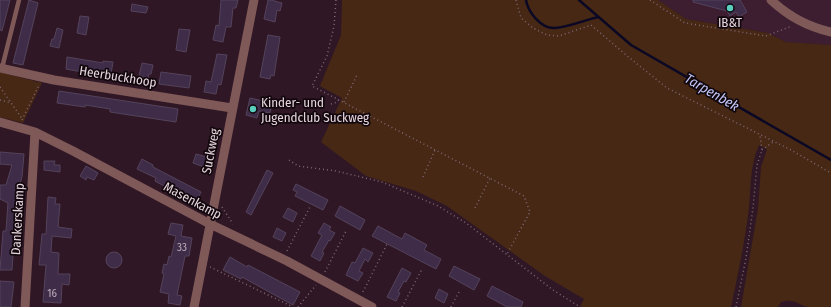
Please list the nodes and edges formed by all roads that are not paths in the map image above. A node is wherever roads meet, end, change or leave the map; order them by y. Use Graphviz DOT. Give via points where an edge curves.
graph roads {
  1 [pos="19,0"];
  2 [pos="254,0"];
  3 [pos="771,0"];
  4 [pos="831,32"];
  5 [pos="1,68"];
  6 [pos="232,108"];
  7 [pos="0,122"];
  8 [pos="35,132"];
  9 [pos="210,224"];
  10 [pos="25,307"];
  11 [pos="194,307"];
  12 [pos="372,307"];
  1 -- 5 [label="lane"];
  2 -- 6 [label="street, Suckweg"];
  3 -- 4 [label="street" via="801,22"];
  5 -- 6 [label="street, Heerbuckhoop" via="42,78"];
  6 -- 9 [label="street, Suckweg"];
  7 -- 8 [label="street, Masenkamp" via="21,123"];
  8 -- 9 [label="street, Masenkamp"];
  8 -- 10 [label="street, Dankerskamp"];
  9 -- 11 [label="street, Suckweg"];
  9 -- 12 [label="street, Masenkamp" via="283,259"];
}
